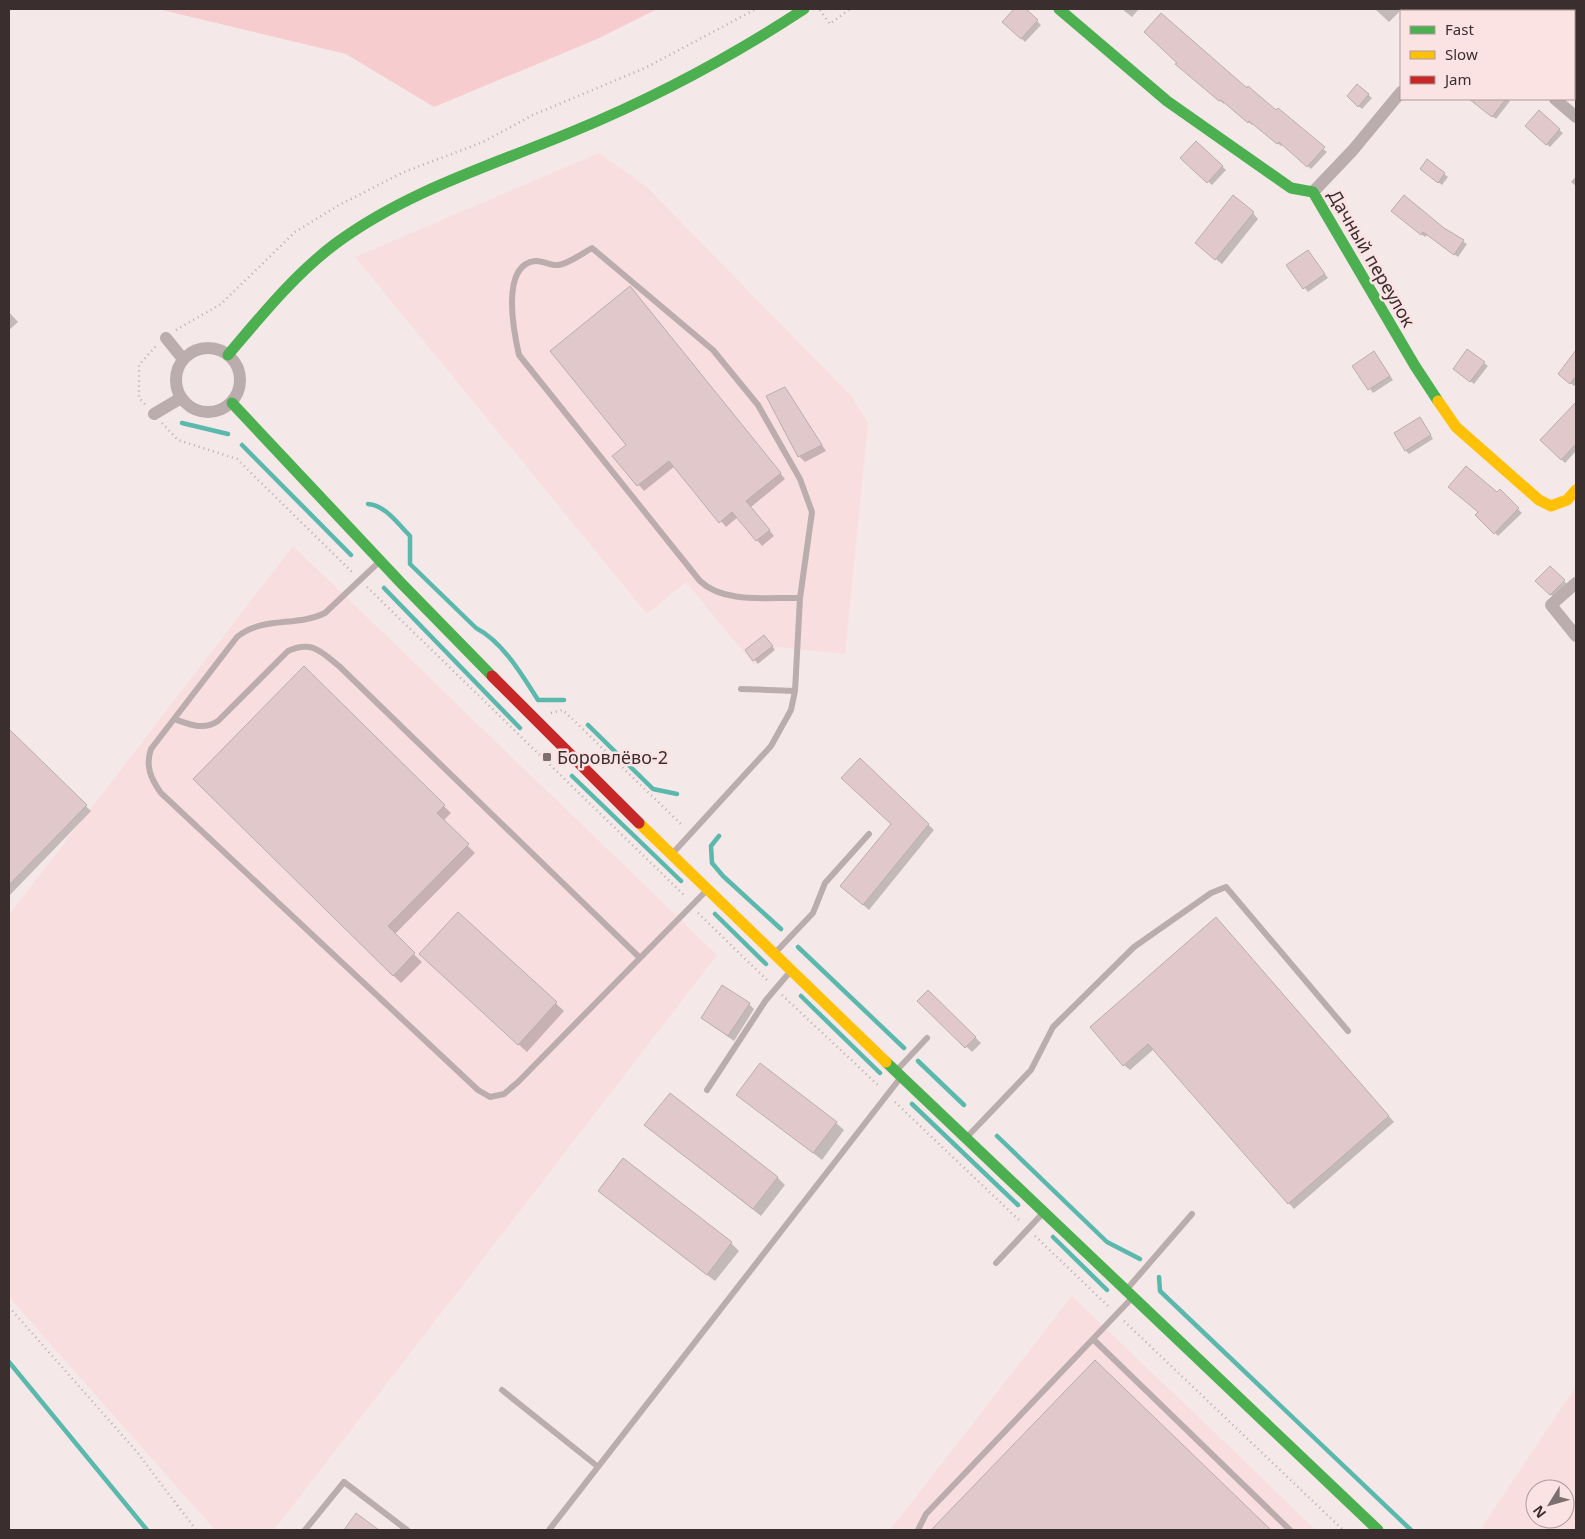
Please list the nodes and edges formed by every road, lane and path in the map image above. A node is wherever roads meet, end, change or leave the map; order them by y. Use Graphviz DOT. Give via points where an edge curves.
graph roads {
  1 [pos="756,9"];
  2 [pos="804,9"];
  3 [pos="819,9"];
  4 [pos="850,9"];
  5 [pos="1059,9"];
  6 [pos="1400,93"];
  7 [pos="1556,100"];
  8 [pos="1576,118"];
  9 [pos="1313,192"];
  10 [pos="166,338"];
  11 [pos="228,355"];
  12 [pos="183,359"];
  13 [pos="181,398"];
  14 [pos="232,403"];
  15 [pos="154,414"];
  16 [pos="1576,490"];
  17 [pos="380,561"];
  18 [pos="360,580"];
  19 [pos="1576,583"];
  20 [pos="800,598"];
  21 [pos="1576,636"];
  22 [pos="741,688"];
  23 [pos="795,691"];
  24 [pos="544,712"];
  25 [pos="174,719"];
  26 [pos="542,750"];
  27 [pos="537,755"];
  28 [pos="691,834"];
  29 [pos="870,834"];
  30 [pos="672,854"];
  31 [pos="708,889"];
  32 [pos="693,904"];
  33 [pos="774,955"];
  34 [pos="639,957"];
  35 [pos="791,971"];
  36 [pos="775,988"];
  37 [pos="1348,1031"];
  38 [pos="927,1038"];
  39 [pos="899,1074"];
  40 [pos="707,1090"];
  41 [pos="887,1095"];
  42 [pos="967,1137"];
  43 [pos="1045,1212"];
  44 [pos="1192,1214"];
  45 [pos="1028,1229"];
  46 [pos="996,1263"];
  47 [pos="1130,1293"];
  48 [pos="9,1307"];
  49 [pos="1117,1315"];
  50 [pos="1094,1340"];
  51 [pos="502,1390"];
  52 [pos="598,1466"];
  53 [pos="196,1530"];
  54 [pos="305,1530"];
  55 [pos="406,1530"];
  56 [pos="549,1530"];
  57 [pos="918,1530"];
  58 [pos="1290,1530"];
  59 [pos="1343,1530"];
  60 [pos="1378,1530"];
  1 -- 10 [label="path" via="647,67 533,115 483,142 404,172 339,205 295,232 221,304"];
  2 -- 11 [label="street" via="725,59 649,98 377,216 317,258"];
  3 -- 4 [label="path" via="830,24"];
  5 -- 9 [label="street, Дачный переулок" via="1167,102 1291,188"];
  6 -- 9 [label="street"];
  7 -- 8 [label="street"];
  9 -- 16 [label="street, Дачный переулок" via="1415,366 1456,427 1539,500 1551,506 1567,500"];
  10 -- 12 [label="street"];
  10 -- 15 [label="path" via="139,365 139,398"];
  11 -- 12 [label="street" via="214,348 203,348 192,351"];
  11 -- 14 [label="street" via="241,375 241,385"];
  12 -- 13 [label="street" via="176,379"];
  13 -- 14 [label="street" via="191,408 202,412 213,412"];
  13 -- 15 [label="street"];
  14 -- 17 [label="street"];
  15 -- 18 [label="path" via="178,440 237,458"];
  17 -- 18 [label="lane"];
  17 -- 30 [label="street"];
  18 -- 25 [label="lane" via="325,613 315,618 252,626 244,631"];
  18 -- 27 [label="path"];
  19 -- 21 [label="street" via="1551,605"];
  20 -- 20 [label="lane" via="812,512 800,479 753,398 713,350 592,248 558,265 535,261 525,265 512,287 513,330 519,355 700,581 709,590 726,595"];
  20 -- 23 [label="lane"];
  22 -- 23 [label="lane"];
  23 -- 28 [label="lane" via="791,710 771,746"];
  24 -- 28 [label="path" via="563,710"];
  25 -- 34 [label="lane" via="210,726 218,722 288,651 299,646 320,650"];
  25 -- 34 [label="lane" via="148,758 152,779 161,793 484,1094 490,1097 504,1094"];
  26 -- 27 [label="path"];
  27 -- 32 [label="path"];
  28 -- 30 [label="lane"];
  29 -- 33 [label="lane" via="824,883 813,913"];
  30 -- 31 [label="street"];
  31 -- 32 [label="lane"];
  31 -- 33 [label="street"];
  32 -- 34 [label="lane"];
  32 -- 36 [label="path"];
  33 -- 35 [label="street"];
  35 -- 36 [label="lane"];
  35 -- 39 [label="street"];
  36 -- 40 [label="lane"];
  36 -- 41 [label="path"];
  37 -- 42 [label="lane" via="1226,887 1211,893 1134,947 1052,1027 1030,1070"];
  38 -- 39 [label="lane"];
  39 -- 41 [label="lane"];
  39 -- 42 [label="street"];
  41 -- 45 [label="path"];
  41 -- 52 [label="lane"];
  42 -- 43 [label="street"];
  43 -- 45 [label="lane"];
  43 -- 47 [label="street"];
  44 -- 47 [label="lane"];
  45 -- 46 [label="lane"];
  45 -- 49 [label="path"];
  47 -- 49 [label="lane"];
  47 -- 60 [label="street"];
  48 -- 53 [label="path" via="137,1452"];
  49 -- 50 [label="lane"];
  49 -- 59 [label="path"];
  50 -- 57 [label="lane" via="926,1514"];
  50 -- 58 [label="lane"];
  51 -- 52 [label="lane"];
  52 -- 56 [label="lane"];
  54 -- 55 [label="lane" via="344,1482"];
}
